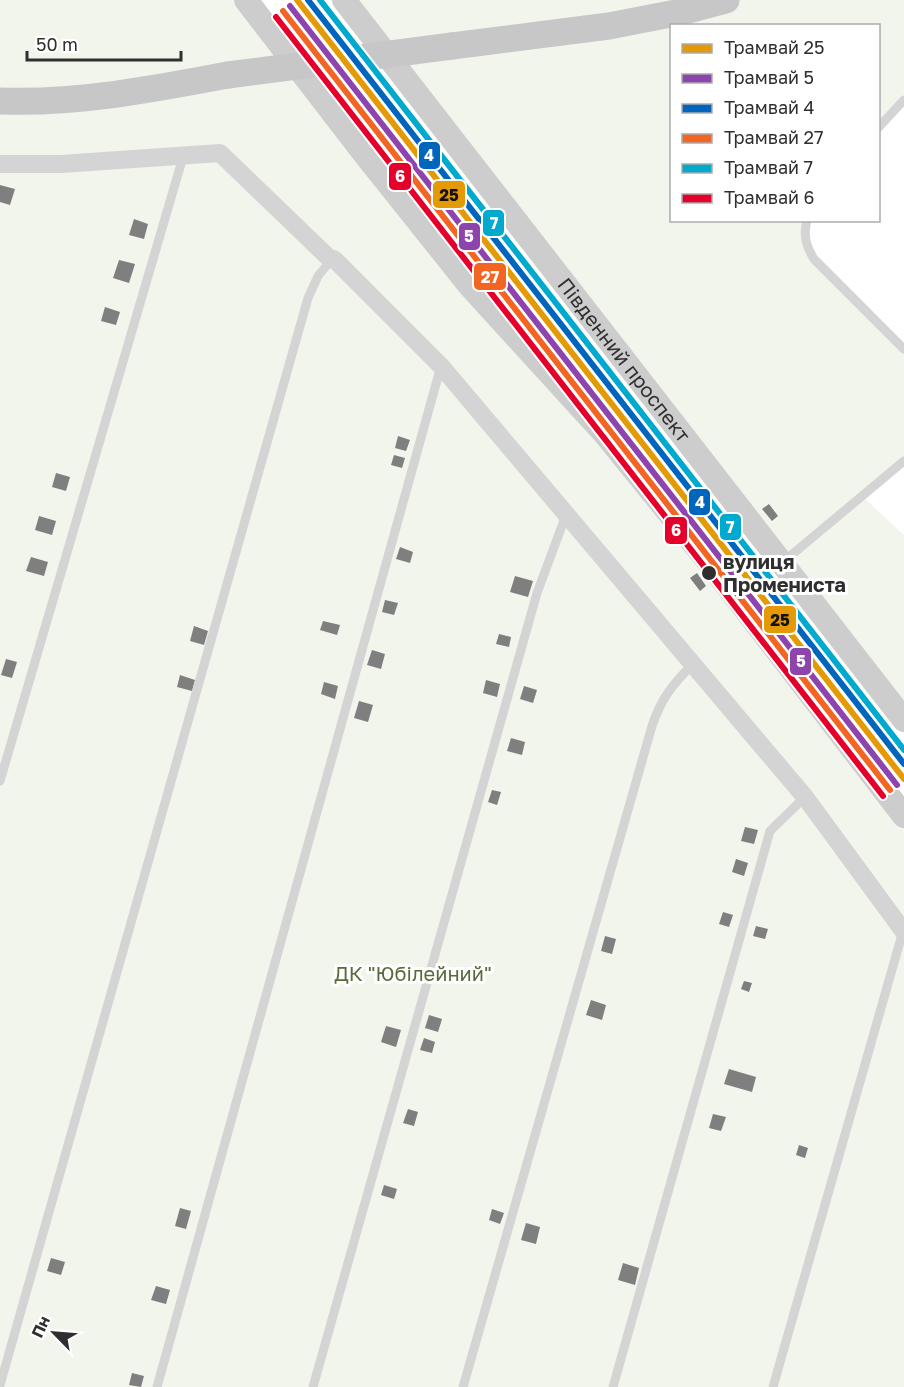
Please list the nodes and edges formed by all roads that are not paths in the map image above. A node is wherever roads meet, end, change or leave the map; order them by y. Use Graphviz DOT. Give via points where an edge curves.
graph roads {
  1 [pos="246,0"];
  2 [pos="344,0"];
  3 [pos="726,0"];
  4 [pos="904,100"];
  5 [pos="0,101"];
  6 [pos="880,127"];
  7 [pos="183,157"];
  8 [pos="0,164"];
  9 [pos="807,222"];
  10 [pos="332,259"];
  11 [pos="904,349"];
  12 [pos="441,366"];
  13 [pos="904,461"];
  14 [pos="566,515"];
  15 [pos="783,562"];
  16 [pos="692,665"];
  17 [pos="904,720"];
  18 [pos="0,781"];
  19 [pos="805,797"];
  20 [pos="904,816"];
  21 [pos="903,932"];
  22 [pos="0,1385"];
  23 [pos="157,1387"];
  24 [pos="313,1387"];
  25 [pos="463,1387"];
  26 [pos="613,1387"];
  27 [pos="773,1387"];
  1 -- 20 [label="main road" via="470,286 605,434 713,567"];
  2 -- 15 [label="main road, Південний проспект"];
  3 -- 5 [label="main road, bridge" via="609,27 228,75 111,94"];
  4 -- 6 [label="lane"];
  7 -- 8 [label="street"];
  7 -- 10 [label="street" via="220,153"];
  7 -- 18 [label="lane"];
  9 -- 11 [label="lane" via="806,246 814,259"];
  10 -- 12 [label="street"];
  10 -- 22 [label="lane" via="318,276 308,298"];
  12 -- 14 [label="street"];
  12 -- 23 [label="lane"];
  13 -- 15 [label="lane"];
  14 -- 16 [label="street"];
  14 -- 24 [label="lane" via="537,593"];
  15 -- 17 [label="main road, Південний проспект"];
  16 -- 19 [label="street"];
  16 -- 25 [label="lane" via="659,704 652,726"];
  19 -- 21 [label="street"];
  19 -- 26 [label="lane" via="770,831"];
  21 -- 27 [label="lane"];
}
